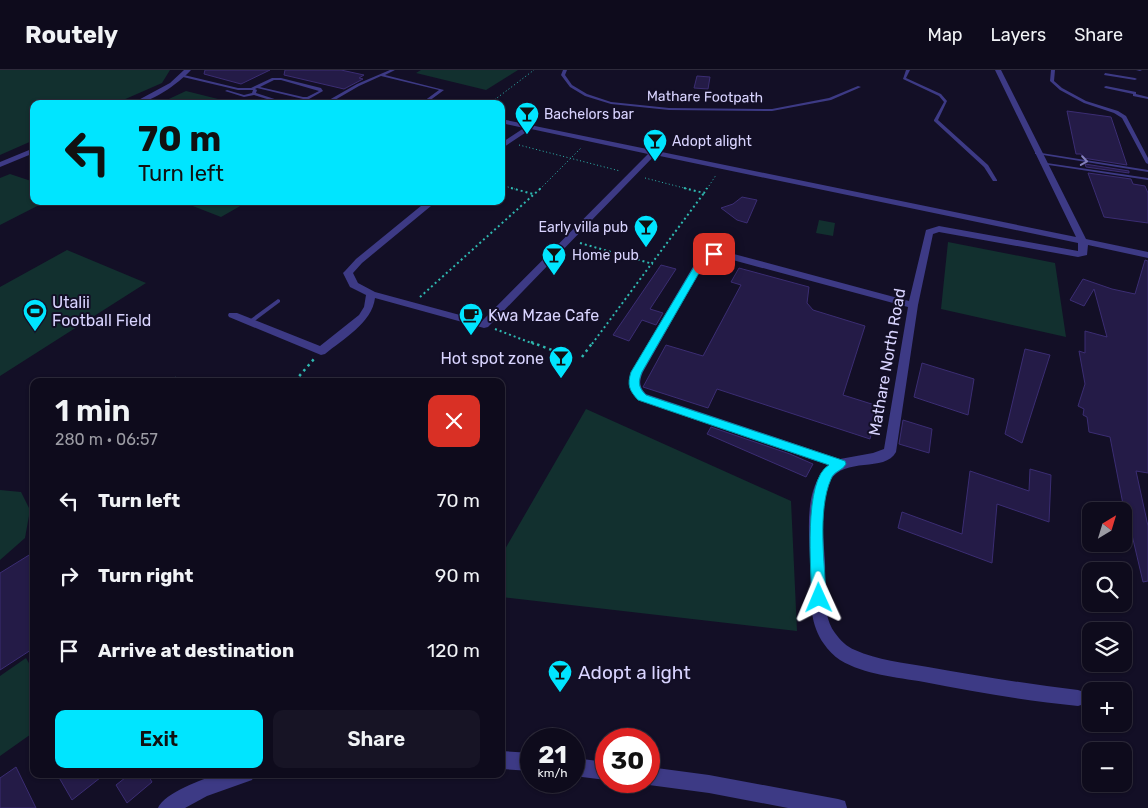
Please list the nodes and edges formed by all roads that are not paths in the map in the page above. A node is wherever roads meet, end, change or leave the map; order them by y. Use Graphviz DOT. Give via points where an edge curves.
graph roads {
  1 [pos="393,70"];
  2 [pos="565,70"];
  3 [pos="908,70"];
  4 [pos="998,70"];
  5 [pos="1053,70"];
  6 [pos="1104,72"];
  7 [pos="183,75"];
  8 [pos="380,75"];
  9 [pos="1135,79"];
  10 [pos="258,87"];
  11 [pos="859,87"];
  12 [pos="1106,87"];
  13 [pos="252,89"];
  14 [pos="236,91"];
  15 [pos="254,94"];
  16 [pos="248,96"];
  17 [pos="1148,98"];
  18 [pos="141,100"];
  19 [pos="262,100"];
  20 [pos="274,100"];
  21 [pos="333,100"];
  22 [pos="428,100"];
  23 [pos="505,122"];
  24 [pos="530,127"];
  25 [pos="505,144"];
  26 [pos="30,152"];
  27 [pos="1037,153"];
  28 [pos="652,154"];
  29 [pos="1042,163"];
  30 [pos="1148,163"];
  31 [pos="0,165"];
  32 [pos="1148,171"];
  33 [pos="1148,179"];
  34 [pos="995,180"];
  35 [pos="429,205"];
  36 [pos="1083,242"];
  37 [pos="1148,255"];
  38 [pos="370,294"];
  39 [pos="278,301"];
  40 [pos="913,305"];
  41 [pos="233,315"];
  42 [pos="250,322"];
  43 [pos="840,464"];
  44 [pos="1078,698"];
  45 [pos="505,760"];
  46 [pos="520,761"];
  47 [pos="660,777"];
  48 [pos="234,778"];
  49 [pos="167,808"];
  50 [pos="838,808"];
  1 -- 8 [label="lane"];
  2 -- 11 [label="lane, Mathare Footpath" via="563,75 571,86 586,95 611,103 669,109 772,110 830,99"];
  3 -- 34 [label="lane" via="904,78 944,99 946,102 936,120 986,166"];
  4 -- 27 [label="street"];
  5 -- 30 [label="lane" via="1052,81 1061,89 1124,117"];
  6 -- 9 [label="lane"];
  7 -- 14 [label="lane"];
  7 -- 18 [label="street"];
  8 -- 21 [label="lane"];
  8 -- 22 [label="lane" via="442,90"];
  10 -- 10 [label="lane" via="273,79 281,79 320,91 303,98"];
  10 -- 13 [label="lane"];
  12 -- 17 [label="lane"];
  13 -- 14 [label="lane"];
  13 -- 15 [label="lane" via="256,91"];
  14 -- 16 [label="lane" via="236,96"];
  15 -- 16 [label="lane"];
  15 -- 20 [label="lane"];
  16 -- 19 [label="lane"];
  23 -- 24 [label="street"];
  24 -- 25 [label="street"];
  24 -- 28 [label="street"];
  26 -- 31 [label="street"];
  27 -- 29 [label="street"];
  27 -- 32 [label="lane, one-way"];
  28 -- 36 [label="street"];
  28 -- 38 [label="street" via="484,325"];
  29 -- 33 [label="lane"];
  29 -- 36 [label="street"];
  35 -- 38 [label="street" via="348,273 354,285"];
  36 -- 37 [label="street"];
  36 -- 40 [label="street, Mathare North Road" via="1084,253 1078,254 933,230 929,232"];
  38 -- 42 [label="street" via="369,308 363,317 322,351"];
  39 -- 42 [label="lane"];
  40 -- 43 [label="street, Mathare North Road" via="890,452 881,457"];
  40 -- 43 [label="street" via="714,254 707,256 699,265 636,372 634,389 642,398"];
  41 -- 42 [label="street"];
  43 -- 44 [label="street" via="830,470 817,505 822,625 835,646 847,655 880,666 1019,692"];
  45 -- 46 [label="street"];
  47 -- 50 [label="street"];
  48 -- 49 [label="street" via="203,788"];
}
